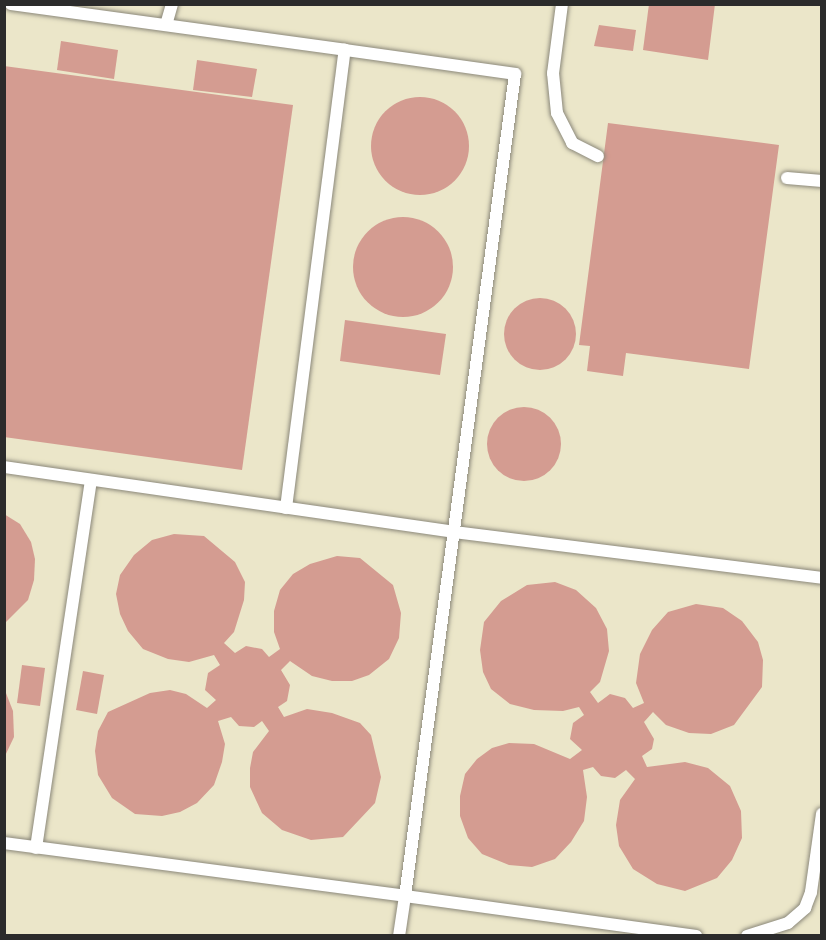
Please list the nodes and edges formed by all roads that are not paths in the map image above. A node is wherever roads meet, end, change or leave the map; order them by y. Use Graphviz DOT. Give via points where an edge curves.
graph roads {
  1 [pos="11,4"];
  2 [pos="172,4"];
  3 [pos="562,4"];
  4 [pos="166,26"];
  5 [pos="345,50"];
  6 [pos="598,156"];
  7 [pos="787,178"];
  8 [pos="822,181"];
  9 [pos="4,467"];
  10 [pos="91,480"];
  11 [pos="286,508"];
  12 [pos="454,532"];
  13 [pos="822,578"];
  14 [pos="822,814"];
  15 [pos="4,843"];
  16 [pos="36,848"];
  17 [pos="405,896"];
  18 [pos="399,936"];
  19 [pos="696,936"];
  20 [pos="747,936"];
  1 -- 4 [label="lane"];
  2 -- 4 [label="lane"];
  3 -- 6 [label="lane" via="553,73 557,113 572,143"];
  4 -- 5 [label="lane"];
  5 -- 11 [label="lane"];
  5 -- 12 [label="lane" via="515,74"];
  7 -- 8 [label="lane"];
  9 -- 10 [label="lane"];
  10 -- 11 [label="lane"];
  10 -- 16 [label="lane"];
  11 -- 12 [label="lane"];
  12 -- 13 [label="lane"];
  12 -- 17 [label="lane"];
  14 -- 20 [label="lane" via="811,892 805,908 788,922"];
  15 -- 16 [label="lane"];
  16 -- 17 [label="lane"];
  17 -- 18 [label="lane"];
  17 -- 19 [label="lane"];
}
